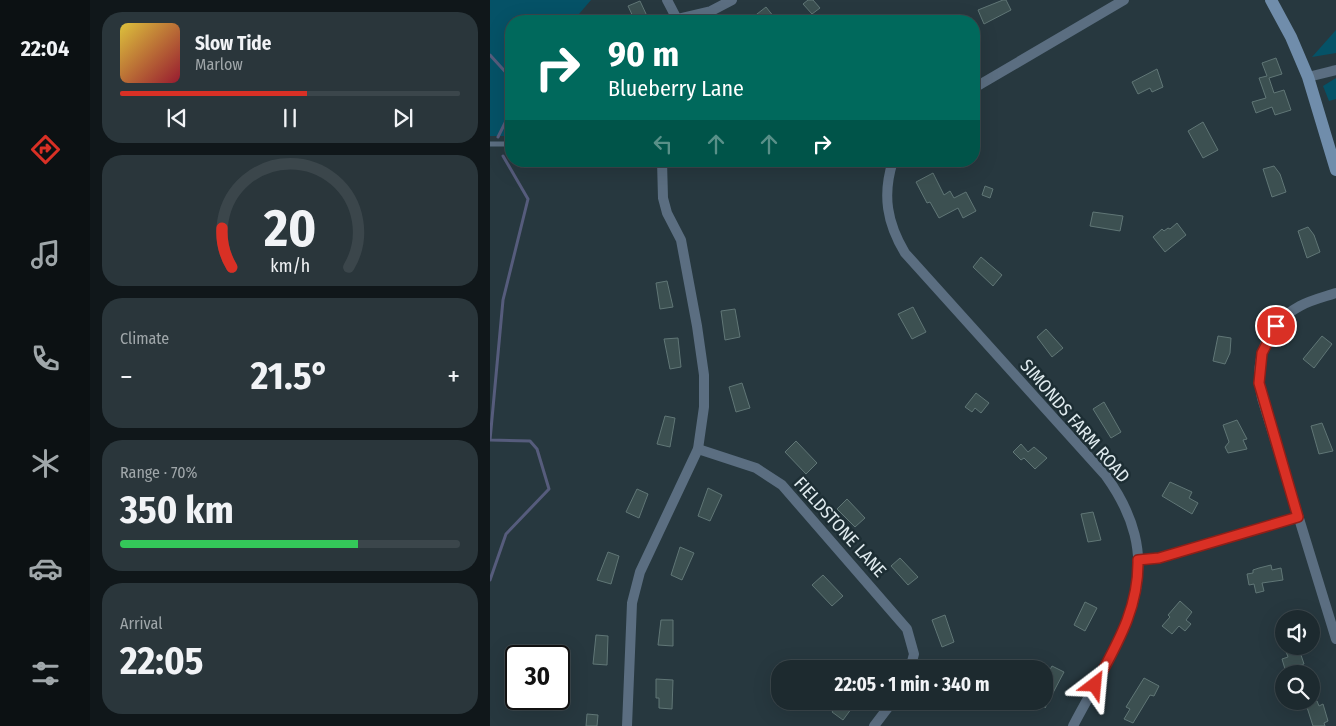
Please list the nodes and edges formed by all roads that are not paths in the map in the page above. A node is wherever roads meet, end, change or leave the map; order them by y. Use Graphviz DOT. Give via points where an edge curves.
graph roads {
  1 [pos="667,0"];
  2 [pos="732,0"];
  3 [pos="1124,0"];
  4 [pos="1270,0"];
  5 [pos="674,15"];
  6 [pos="696,15"];
  7 [pos="1336,70"];
  8 [pos="1308,77"];
  9 [pos="980,84"];
  10 [pos="490,144"];
  11 [pos="505,144"];
  12 [pos="662,167"];
  13 [pos="891,167"];
  14 [pos="1336,170"];
  15 [pos="1336,293"];
  16 [pos="698,449"];
  17 [pos="1298,517"];
  18 [pos="1138,560"];
  19 [pos="1336,639"];
  20 [pos="912,660"];
  21 [pos="886,710"];
  22 [pos="627,726"];
  23 [pos="874,726"];
  24 [pos="1073,726"];
  1 -- 5 [label="street"];
  2 -- 6 [label="street"];
  3 -- 9 [label="street"];
  4 -- 8 [label="main road" via="1292,37"];
  7 -- 8 [label="street"];
  8 -- 14 [label="main road"];
  10 -- 11 [label="lane"];
  12 -- 16 [label="street" via="663,198 681,240 704,375 704,407"];
  13 -- 18 [label="street, SIMONDS FARM ROAD" via="886,202 891,227 900,245 924,276 1106,476 1130,520"];
  15 -- 17 [label="street" via="1306,303 1287,315 1272,332 1260,360 1260,391"];
  16 -- 20 [label="street, FIELDSTONE LANE" via="756,468 782,485 907,629 914,654"];
  16 -- 22 [label="street" via="640,572 632,603"];
  17 -- 18 [label="street" via="1159,558"];
  17 -- 19 [label="street"];
  18 -- 24 [label="street, SIMONDS FARM ROAD" via="1136,592 1128,624"];
  21 -- 23 [label="street"];
}
